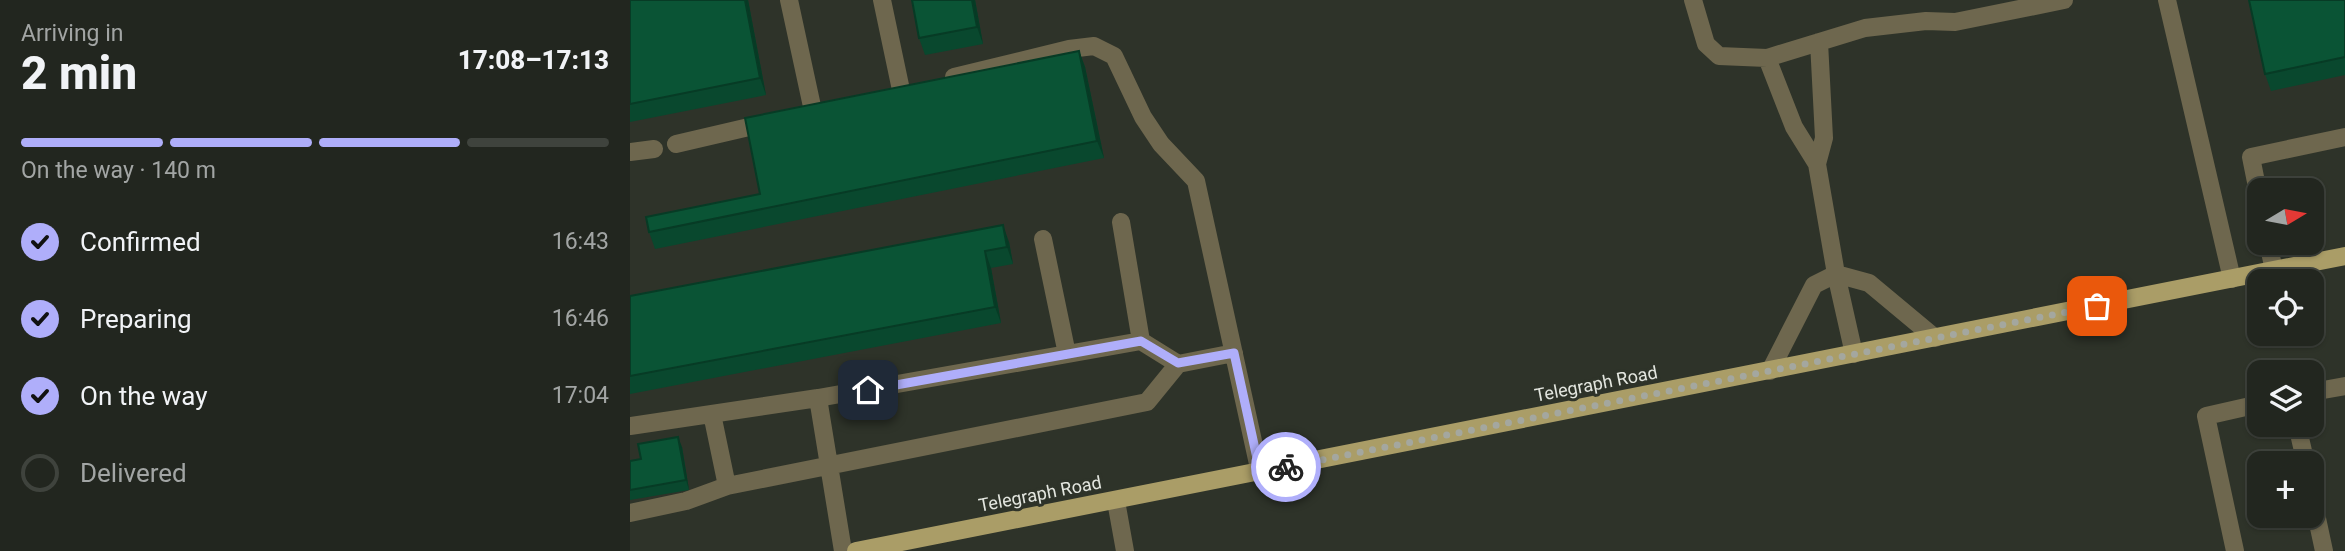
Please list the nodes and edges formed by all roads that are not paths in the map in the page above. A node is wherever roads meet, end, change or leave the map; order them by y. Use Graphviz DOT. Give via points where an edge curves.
graph roads {
  1 [pos="789,0"];
  2 [pos="882,0"];
  3 [pos="1693,0"];
  4 [pos="2064,0"];
  5 [pos="2167,0"];
  6 [pos="1981,8"];
  7 [pos="1819,42"];
  8 [pos="1767,58"];
  9 [pos="940,80"];
  10 [pos="901,90"];
  11 [pos="2345,136"];
  12 [pos="676,144"];
  13 [pos="654,149"];
  14 [pos="630,152"];
  15 [pos="1817,164"];
  16 [pos="2255,178"];
  17 [pos="1121,222"];
  18 [pos="1043,239"];
  19 [pos="2345,256"];
  20 [pos="2279,269"];
  21 [pos="1836,274"];
  22 [pos="2247,276"];
  23 [pos="2232,279"];
  24 [pos="1936,338"];
  25 [pos="1141,341"];
  26 [pos="1234,353"];
  27 [pos="1067,354"];
  28 [pos="1854,354"];
  29 [pos="1178,363"];
  30 [pos="1770,371"];
  31 [pos="2345,386"];
  32 [pos="2324,390"];
  33 [pos="818,398"];
  34 [pos="2247,407"];
  35 [pos="712,414"];
  36 [pos="630,426"];
  37 [pos="829,465"];
  38 [pos="1260,472"];
  39 [pos="727,486"];
  40 [pos="1116,501"];
  41 [pos="630,513"];
  42 [pos="2319,528"];
  43 [pos="843,551"];
  44 [pos="856,551"];
  45 [pos="1125,551"];
  46 [pos="2235,551"];
  47 [pos="2324,551"];
  1 -- 12 [label="street" via="804,114"];
  2 -- 10 [label="street"];
  3 -- 8 [label="street" via="1706,44 1719,56"];
  4 -- 6 [label="street"];
  5 -- 23 [label="street"];
  6 -- 7 [label="street" via="1955,22 1865,28"];
  7 -- 8 [label="street"];
  7 -- 15 [label="street" via="1824,138"];
  8 -- 15 [label="street" via="1794,127"];
  9 -- 26 [label="street" via="1069,49 1094,46 1114,56 1143,117 1196,181"];
  11 -- 16 [label="street" via="2251,157"];
  13 -- 14 [label="street"];
  15 -- 21 [label="street"];
  17 -- 25 [label="street"];
  18 -- 27 [label="street"];
  19 -- 20 [label="main road, Telegraph Road"];
  21 -- 24 [label="street" via="1869,283"];
  21 -- 28 [label="street"];
  21 -- 30 [label="street" via="1814,285"];
  22 -- 23 [label="main road, Telegraph Road"];
  23 -- 24 [label="main road, Telegraph Road"];
  24 -- 28 [label="main road, Telegraph Road"];
  25 -- 27 [label="street"];
  25 -- 29 [label="street"];
  26 -- 29 [label="street"];
  26 -- 38 [label="street"];
  27 -- 33 [label="street"];
  28 -- 30 [label="main road, Telegraph Road"];
  29 -- 37 [label="street" via="1147,402"];
  30 -- 38 [label="main road, Telegraph Road"];
  31 -- 32 [label="street"];
  33 -- 35 [label="street"];
  33 -- 37 [label="street"];
  34 -- 46 [label="street" via="2206,416"];
  35 -- 36 [label="street"];
  35 -- 39 [label="street"];
  37 -- 39 [label="street"];
  37 -- 43 [label="street"];
  38 -- 40 [label="main road, Telegraph Road"];
  39 -- 41 [label="street"];
  40 -- 44 [label="main road, Telegraph Road"];
  40 -- 45 [label="street"];
  42 -- 47 [label="street"];
}
